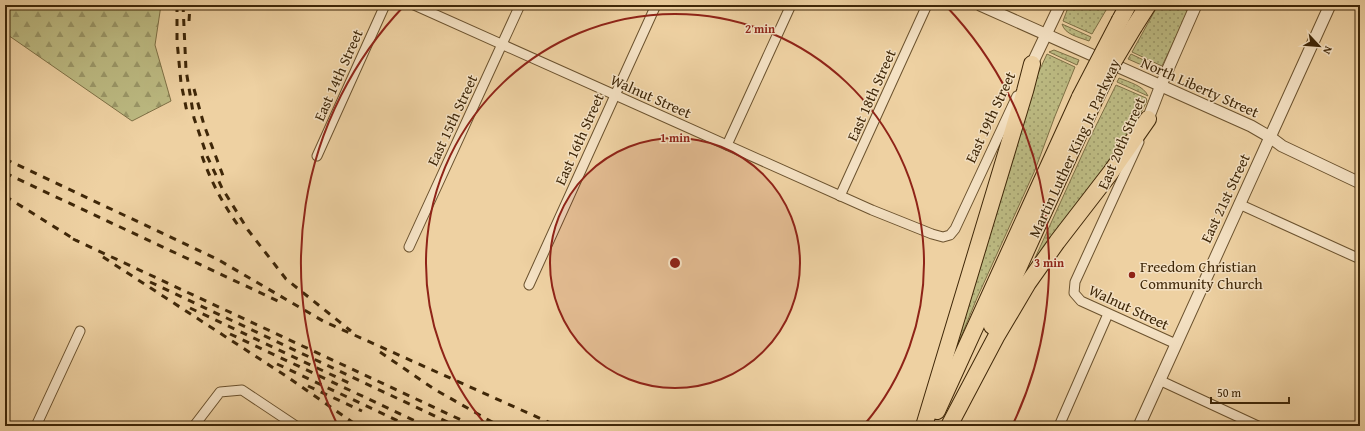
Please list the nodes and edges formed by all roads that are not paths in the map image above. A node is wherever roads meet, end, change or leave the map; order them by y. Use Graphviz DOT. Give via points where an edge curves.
graph roads {
  1 [pos="385,5"];
  2 [pos="414,5"];
  3 [pos="520,5"];
  4 [pos="656,5"];
  5 [pos="791,5"];
  6 [pos="927,5"];
  7 [pos="980,5"];
  8 [pos="1060,5"];
  9 [pos="1127,5"];
  10 [pos="1148,5"];
  11 [pos="1196,5"];
  12 [pos="1330,5"];
  13 [pos="1046,35"];
  14 [pos="502,44"];
  15 [pos="1032,64"];
  16 [pos="1161,85"];
  17 [pos="615,95"];
  18 [pos="1086,100"];
  19 [pos="1148,119"];
  20 [pos="1270,137"];
  21 [pos="727,145"];
  22 [pos="317,156"];
  23 [pos="1360,183"];
  24 [pos="840,196"];
  25 [pos="1239,204"];
  26 [pos="943,237"];
  27 [pos="409,247"];
  28 [pos="1360,259"];
  29 [pos="529,285"];
  30 [pos="1074,293"];
  31 [pos="1108,314"];
  32 [pos="80,332"];
  33 [pos="1176,344"];
  34 [pos="1159,380"];
  35 [pos="36,426"];
  36 [pos="194,426"];
  37 [pos="296,426"];
  38 [pos="924,426"];
  39 [pos="930,426"];
  40 [pos="948,426"];
  41 [pos="1059,426"];
  42 [pos="1139,426"];
  43 [pos="1258,426"];
  1 -- 22 [label="street, East 14th Street"];
  2 -- 14 [label="street, Walnut Street"];
  3 -- 14 [label="street, East 15th Street"];
  4 -- 17 [label="street, East 16th Street"];
  5 -- 21 [label="street"];
  6 -- 24 [label="street, East 18th Street"];
  7 -- 13 [label="street, North Liberty Street"];
  8 -- 13 [label="street, East 19th Street"];
  9 -- 18 [label="highway, Martin Luther King Jr. Parkway, bridge"];
  10 -- 18 [label="highway, Martin Luther King Jr. Parkway, bridge" via="1112,64"];
  11 -- 16 [label="street, East 20th Street"];
  12 -- 20 [label="street, East 21st Street"];
  13 -- 15 [label="street, East 19th Street"];
  13 -- 16 [label="street, North Liberty Street"];
  14 -- 17 [label="street, Walnut Street"];
  14 -- 27 [label="street, East 15th Street"];
  15 -- 26 [label="street, East 19th Street" via="956,229"];
  15 -- 38 [label="highway"];
  16 -- 19 [label="street, East 20th Street"];
  16 -- 20 [label="street, North Liberty Street"];
  17 -- 21 [label="street, Walnut Street"];
  17 -- 29 [label="street, East 16th Street"];
  18 -- 39 [label="highway, Martin Luther King Jr. Parkway"];
  18 -- 40 [label="highway, Martin Luther King Jr. Parkway"];
  19 -- 30 [label="street, East 20th Street" via="1075,282"];
  19 -- 40 [label="highway" via="1028,283"];
  20 -- 23 [label="street, North Liberty Street" via="1282,146"];
  20 -- 25 [label="street, East 21st Street"];
  21 -- 24 [label="street, Walnut Street"];
  24 -- 26 [label="street, Walnut Street"];
  25 -- 28 [label="street"];
  25 -- 33 [label="street, East 21st Street"];
  30 -- 31 [label="street, Walnut Street" via="1080,301"];
  31 -- 33 [label="street, Walnut Street"];
  31 -- 41 [label="street"];
  32 -- 35 [label="street"];
  33 -- 34 [label="street, East 21st Street"];
  34 -- 42 [label="street, East 21st Street"];
  34 -- 43 [label="street"];
  36 -- 37 [label="street" via="220,392 242,390"];
}
